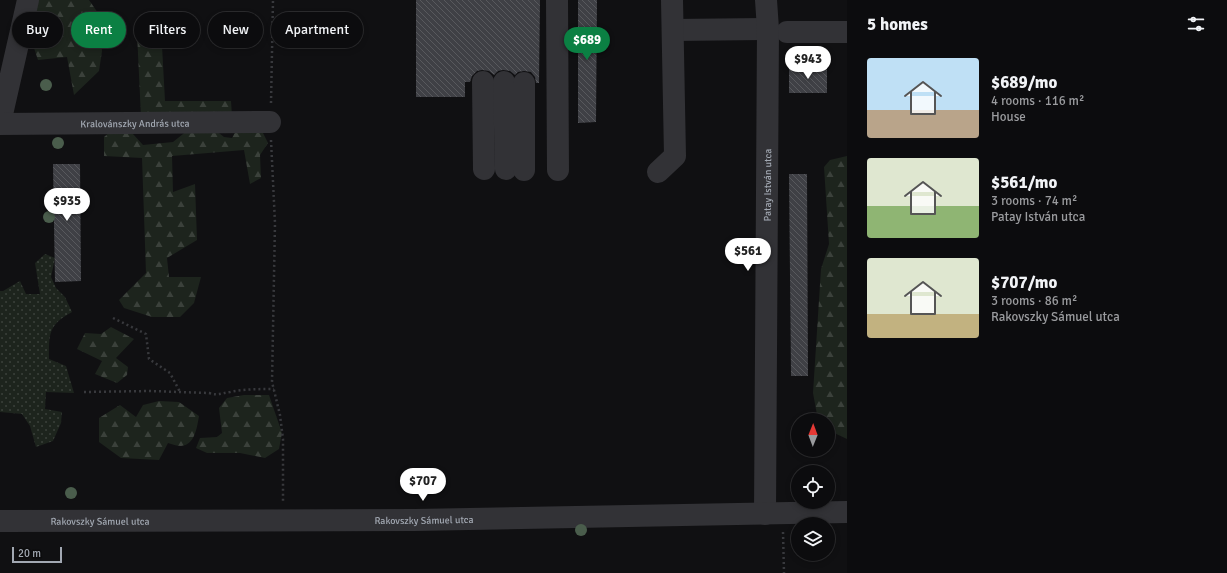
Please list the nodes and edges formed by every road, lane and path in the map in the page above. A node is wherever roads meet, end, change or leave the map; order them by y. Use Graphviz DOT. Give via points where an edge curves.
graph roads {
  1 [pos="28,0"];
  2 [pos="273,0"];
  3 [pos="557,0"];
  4 [pos="672,0"];
  5 [pos="766,0"];
  6 [pos="673,30"];
  7 [pos="778,30"];
  8 [pos="847,32"];
  9 [pos="483,82"];
  10 [pos="514,82"];
  11 [pos="270,122"];
  12 [pos="0,123"];
  13 [pos="484,169"];
  14 [pos="515,169"];
  15 [pos="558,170"];
  16 [pos="658,172"];
  17 [pos="114,318"];
  18 [pos="274,389"];
  19 [pos="84,392"];
  20 [pos="180,392"];
  21 [pos="847,512"];
  22 [pos="774,514"];
  23 [pos="282,520"];
  24 [pos="0,521"];
  25 [pos="784,573"];
  1 -- 12 [label="street"];
  2 -- 11 [label="path"];
  3 -- 15 [label="street"];
  4 -- 6 [label="street"];
  5 -- 7 [label="street, Patay István utca"];
  6 -- 7 [label="street"];
  6 -- 16 [label="street" via="675,156"];
  7 -- 8 [label="street"];
  7 -- 22 [label="street, Patay István utca"];
  9 -- 13 [label="street"];
  10 -- 14 [label="street"];
  11 -- 12 [label="street, Kralovánszky András utca"];
  11 -- 18 [label="path" via="276,224 272,382"];
  17 -- 20 [label="path" via="146,334 149,359 170,373"];
  18 -- 20 [label="path" via="229,392 217,396 209,393"];
  18 -- 23 [label="path" via="284,454"];
  19 -- 20 [label="path"];
  21 -- 22 [label="street, Rakovszky Sámuel utca"];
  22 -- 23 [label="street, Rakovszky Sámuel utca"];
  22 -- 25 [label="path"];
  23 -- 24 [label="street, Rakovszky Sámuel utca"];
}
